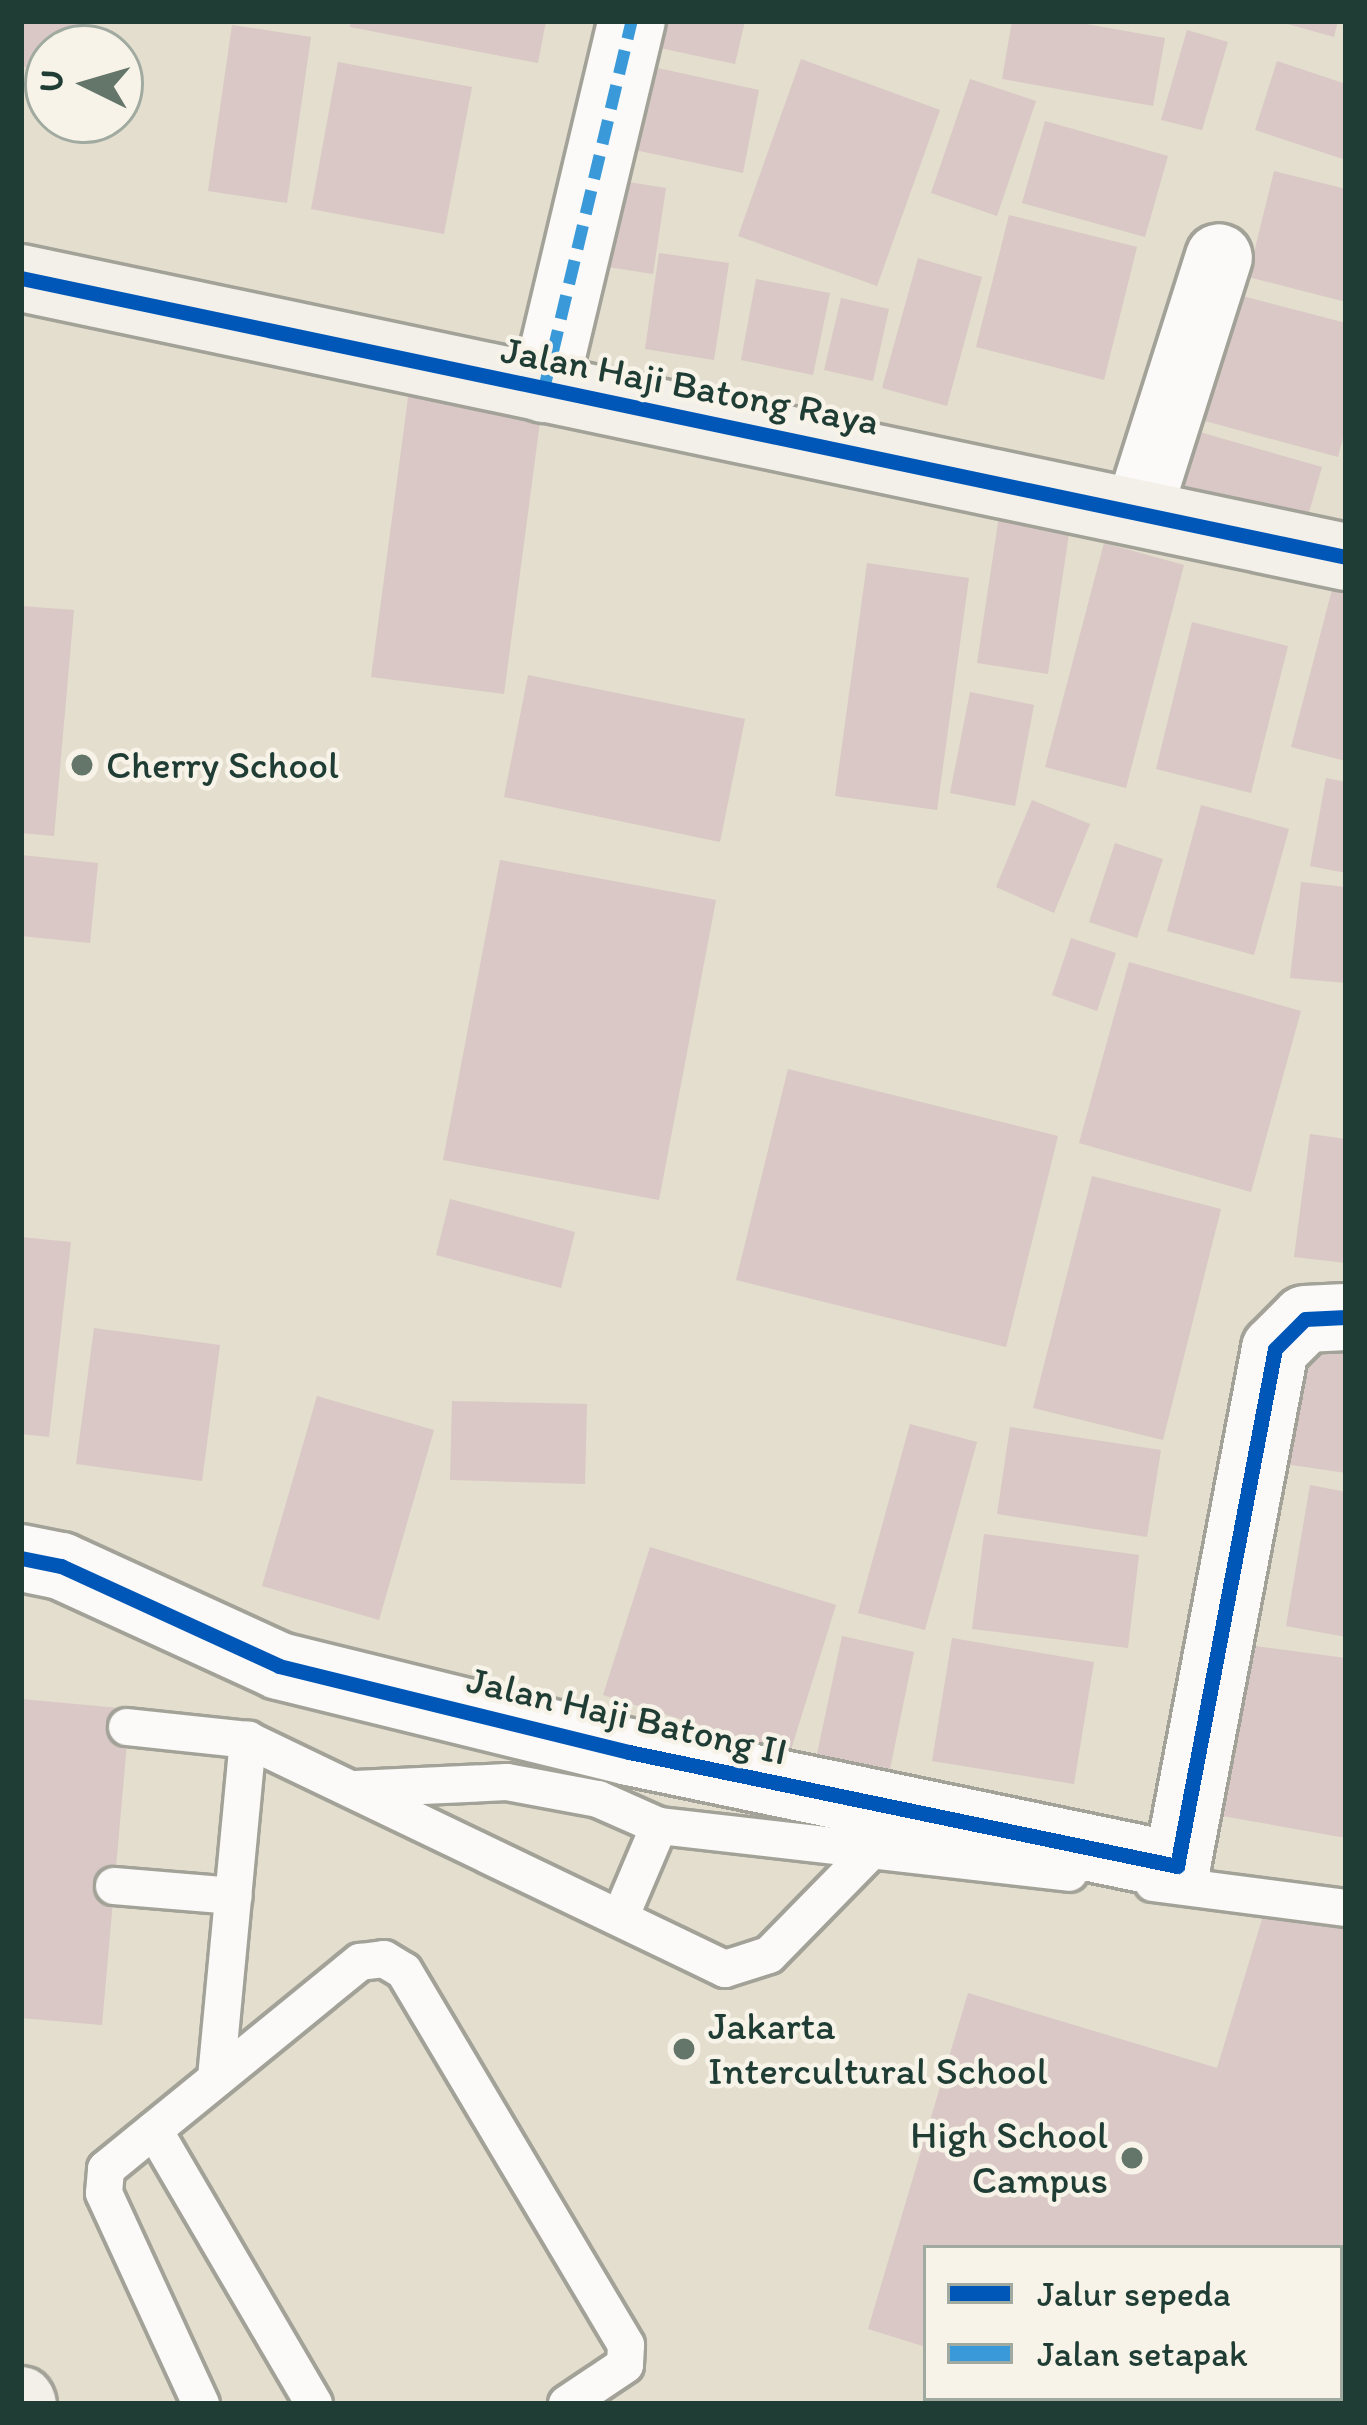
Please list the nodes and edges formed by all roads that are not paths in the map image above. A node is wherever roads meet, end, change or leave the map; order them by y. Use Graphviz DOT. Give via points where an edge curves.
graph roads {
  1 [pos="632,21"];
  2 [pos="1219,257"];
  3 [pos="21,278"];
  4 [pos="544,389"];
  5 [pos="1139,509"];
  6 [pos="1346,557"];
  7 [pos="1346,1317"];
  8 [pos="21,1558"];
  9 [pos="127,1727"];
  10 [pos="248,1740"];
  11 [pos="355,1789"];
  12 [pos="659,1826"];
  13 [pos="872,1850"];
  14 [pos="114,1886"];
  15 [pos="234,1896"];
  16 [pos="1346,1907"];
  17 [pos="620,1918"];
  18 [pos="217,2078"];
  19 [pos="154,2130"];
  20 [pos="201,2404"];
  21 [pos="314,2404"];
  22 [pos="567,2404"];
  1 -- 4 [label="street"];
  2 -- 5 [label="street"];
  3 -- 4 [label="street, Jalan Haji Batong Raya"];
  4 -- 5 [label="street, Jalan Haji Batong Raya"];
  5 -- 6 [label="street, Jalan Haji Batong Raya"];
  7 -- 8 [label="street, Jalan Haji Batong II" via="1305,1319 1275,1349 1177,1866 964,1827 279,1666 62,1566"];
  9 -- 10 [label="lane"];
  10 -- 11 [label="lane"];
  10 -- 15 [label="lane"];
  11 -- 12 [label="lane" via="507,1782 598,1799"];
  11 -- 17 [label="lane"];
  12 -- 13 [label="lane"];
  12 -- 17 [label="lane"];
  13 -- 16 [label="lane"];
  13 -- 17 [label="lane" via="750,1966 725,1969"];
  14 -- 15 [label="lane"];
  15 -- 18 [label="lane"];
  18 -- 19 [label="lane"];
  18 -- 22 [label="lane" via="360,1962 384,1959 404,1971 630,2355"];
  19 -- 20 [label="lane" via="106,2168 104,2193"];
  19 -- 21 [label="lane"];
}
